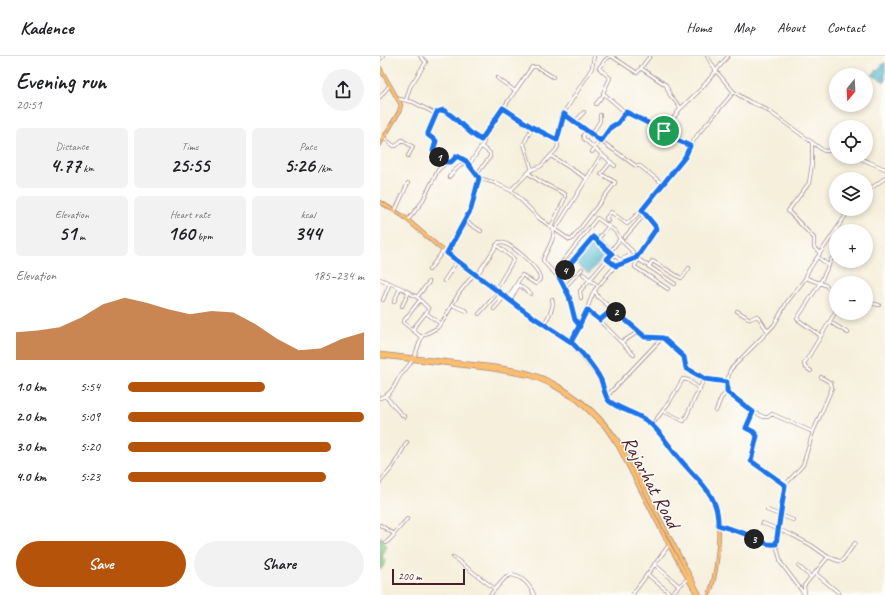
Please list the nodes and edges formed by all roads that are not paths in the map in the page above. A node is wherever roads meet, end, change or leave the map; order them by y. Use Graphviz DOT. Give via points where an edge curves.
graph roads {
  1 [pos="383,56"];
  2 [pos="420,56"];
  3 [pos="594,56"];
  4 [pos="650,56"];
  5 [pos="706,56"];
  6 [pos="728,56"];
  7 [pos="380,59"];
  8 [pos="593,64"];
  9 [pos="380,68"];
  10 [pos="599,68"];
  11 [pos="642,69"];
  12 [pos="716,71"];
  13 [pos="553,77"];
  14 [pos="497,78"];
  15 [pos="389,86"];
  16 [pos="515,91"];
  17 [pos="734,92"];
  18 [pos="604,94"];
  19 [pos="380,97"];
  20 [pos="399,99"];
  21 [pos="406,100"];
  22 [pos="596,104"];
  23 [pos="503,108"];
  24 [pos="681,108"];
  25 [pos="437,112"];
  26 [pos="584,112"];
  27 [pos="626,112"];
  28 [pos="564,114"];
  29 [pos="600,115"];
  30 [pos="575,122"];
  31 [pos="532,127"];
  32 [pos="586,131"];
  33 [pos="664,131"];
  34 [pos="592,134"];
  35 [pos="384,138"];
  36 [pos="481,140"];
  37 [pos="557,140"];
  38 [pos="600,140"];
  39 [pos="812,143"];
  40 [pos="380,144"];
  41 [pos="690,146"];
  42 [pos="482,147"];
  43 [pos="594,148"];
  44 [pos="829,151"];
  45 [pos="592,152"];
  46 [pos="602,154"];
  47 [pos="551,155"];
  48 [pos="408,156"];
  49 [pos="466,161"];
  50 [pos="446,162"];
  51 [pos="611,162"];
  52 [pos="873,164"];
  53 [pos="469,165"];
  54 [pos="615,166"];
  55 [pos="885,169"];
  56 [pos="532,170"];
  57 [pos="528,173"];
  58 [pos="476,175"];
  59 [pos="449,177"];
  60 [pos="479,178"];
  61 [pos="586,178"];
  62 [pos="885,178"];
  63 [pos="408,183"];
  64 [pos="663,184"];
  65 [pos="873,187"];
  66 [pos="511,190"];
  67 [pos="380,202"];
  68 [pos="395,210"];
  69 [pos="642,210"];
  70 [pos="645,214"];
  71 [pos="845,216"];
  72 [pos="408,220"];
  73 [pos="465,221"];
  74 [pos="608,221"];
  75 [pos="609,226"];
  76 [pos="553,229"];
  77 [pos="481,231"];
  78 [pos="622,239"];
  79 [pos="597,240"];
  80 [pos="496,245"];
  81 [pos="443,251"];
  82 [pos="447,253"];
  83 [pos="611,253"];
  84 [pos="820,253"];
  85 [pos="818,257"];
  86 [pos="638,258"];
  87 [pos="607,259"];
  88 [pos="457,261"];
  89 [pos="616,266"];
  90 [pos="649,266"];
  91 [pos="829,266"];
  92 [pos="689,268"];
  93 [pos="566,269"];
  94 [pos="582,269"];
  95 [pos="429,270"];
  96 [pos="476,274"];
  97 [pos="583,274"];
  98 [pos="559,277"];
  99 [pos="806,278"];
  100 [pos="380,279"];
  101 [pos="444,280"];
  102 [pos="590,280"];
  103 [pos="429,282"];
  104 [pos="390,283"];
  105 [pos="820,283"];
  106 [pos="675,284"];
  107 [pos="565,287"];
  108 [pos="598,287"];
  109 [pos="400,288"];
  110 [pos="829,288"];
  111 [pos="668,289"];
  112 [pos="497,290"];
  113 [pos="594,291"];
  114 [pos="409,292"];
  115 [pos="531,294"];
  116 [pos="505,296"];
  117 [pos="417,297"];
  118 [pos="581,298"];
  119 [pos="509,299"];
  120 [pos="552,299"];
  121 [pos="383,300"];
  122 [pos="420,300"];
  123 [pos="394,302"];
  124 [pos="873,304"];
  125 [pos="452,305"];
  126 [pos="879,305"];
  127 [pos="402,306"];
  128 [pos="494,309"];
  129 [pos="613,309"];
  130 [pos="587,310"];
  131 [pos="467,311"];
  132 [pos="737,311"];
  133 [pos="426,313"];
  134 [pos="479,314"];
  135 [pos="599,320"];
  136 [pos="830,322"];
  137 [pos="441,324"];
  138 [pos="544,324"];
  139 [pos="580,326"];
  140 [pos="412,330"];
  141 [pos="768,331"];
  142 [pos="638,332"];
  143 [pos="848,333"];
  144 [pos="821,336"];
  145 [pos="421,337"];
  146 [pos="663,338"];
  147 [pos="571,342"];
  148 [pos="622,342"];
  149 [pos="380,355"];
  150 [pos="634,355"];
  151 [pos="413,360"];
  152 [pos="811,371"];
  153 [pos="821,377"];
  154 [pos="705,379"];
  155 [pos="727,382"];
  156 [pos="700,389"];
  157 [pos="727,392"];
  158 [pos="385,396"];
  159 [pos="606,397"];
  160 [pos="380,398"];
  161 [pos="663,411"];
  162 [pos="716,411"];
  163 [pos="753,412"];
  164 [pos="405,417"];
  165 [pos="652,425"];
  166 [pos="813,432"];
  167 [pos="407,442"];
  168 [pos="380,482"];
  169 [pos="785,485"];
  170 [pos="767,510"];
  171 [pos="780,515"];
  172 [pos="408,519"];
  173 [pos="793,520"];
  174 [pos="762,523"];
  175 [pos="380,525"];
  176 [pos="718,525"];
  177 [pos="778,529"];
  178 [pos="394,534"];
  179 [pos="386,543"];
  180 [pos="855,543"];
  181 [pos="776,544"];
  182 [pos="669,545"];
  183 [pos="453,557"];
  184 [pos="828,557"];
  185 [pos="654,564"];
  186 [pos="798,566"];
  187 [pos="815,573"];
  188 [pos="647,574"];
  189 [pos="811,577"];
  190 [pos="689,578"];
  191 [pos="679,586"];
  192 [pos="495,589"];
  193 [pos="839,593"];
  194 [pos="490,595"];
  195 [pos="534,595"];
  196 [pos="632,595"];
  197 [pos="696,595"];
  198 [pos="700,595"];
  199 [pos="709,595"];
  200 [pos="805,595"];
  1 -- 7 [label="street"];
  2 -- 21 [label="street" via="426,62 410,87"];
  3 -- 8 [label="street"];
  4 -- 11 [label="street"];
  5 -- 12 [label="street"];
  6 -- 12 [label="street"];
  8 -- 10 [label="street"];
  8 -- 28 [label="street"];
  9 -- 15 [label="main road"];
  10 -- 11 [label="street" via="612,56 637,73"];
  10 -- 18 [label="street" via="610,78"];
  11 -- 24 [label="street" via="666,85 670,95"];
  12 -- 17 [label="street"];
  12 -- 24 [label="street"];
  13 -- 16 [label="street" via="538,67 532,67"];
  14 -- 16 [label="street"];
  15 -- 19 [label="street"];
  15 -- 20 [label="main road"];
  16 -- 23 [label="street"];
  17 -- 39 [label="street" via="770,112"];
  17 -- 41 [label="street"];
  18 -- 22 [label="street"];
  18 -- 27 [label="street"];
  20 -- 21 [label="street"];
  20 -- 35 [label="main road" via="400,109"];
  21 -- 25 [label="street" via="434,113"];
  23 -- 31 [label="street"];
  23 -- 36 [label="street"];
  24 -- 33 [label="street"];
  25 -- 36 [label="street" via="446,112 469,133"];
  25 -- 50 [label="street" via="428,134 436,141 434,152"];
  26 -- 30 [label="street"];
  27 -- 33 [label="street"];
  27 -- 38 [label="street"];
  28 -- 30 [label="street"];
  28 -- 37 [label="street"];
  29 -- 34 [label="street" via="600,121"];
  30 -- 32 [label="street"];
  31 -- 37 [label="street"];
  31 -- 56 [label="street" via="524,144"];
  32 -- 34 [label="street"];
  32 -- 43 [label="street" via="583,138"];
  33 -- 41 [label="street"];
  34 -- 38 [label="street"];
  35 -- 40 [label="main road"];
  35 -- 48 [label="street" via="394,146 402,140 413,147"];
  36 -- 42 [label="street" via="484,142"];
  37 -- 47 [label="street" via="557,148"];
  38 -- 43 [label="street"];
  38 -- 64 [label="street"];
  39 -- 44 [label="street" via="824,151"];
  39 -- 84 [label="street" via="809,183 788,211 814,238 814,247"];
  41 -- 64 [label="street" via="685,157"];
  42 -- 53 [label="street"];
  42 -- 58 [label="street" via="490,157"];
  43 -- 45 [label="street"];
  43 -- 46 [label="street"];
  46 -- 51 [label="street"];
  46 -- 61 [label="street"];
  47 -- 56 [label="street" via="541,166"];
  47 -- 61 [label="street"];
  49 -- 50 [label="street" via="457,156 451,162"];
  49 -- 53 [label="street"];
  49 -- 59 [label="street"];
  50 -- 72 [label="street" via="438,170 422,202"];
  51 -- 54 [label="street"];
  51 -- 76 [label="street" via="601,174 615,183 572,239"];
  52 -- 55 [label="street"];
  53 -- 58 [label="street"];
  56 -- 57 [label="street"];
  57 -- 66 [label="street"];
  57 -- 76 [label="street" via="564,194 565,198"];
  58 -- 60 [label="street"];
  60 -- 66 [label="street"];
  60 -- 73 [label="street"];
  61 -- 76 [label="street"];
  62 -- 65 [label="street"];
  63 -- 68 [label="street"];
  64 -- 69 [label="street"];
  66 -- 76 [label="street"];
  67 -- 68 [label="main road"];
  68 -- 72 [label="main road"];
  69 -- 70 [label="street"];
  69 -- 74 [label="street" via="627,224 610,212 606,218"];
  70 -- 78 [label="street"];
  70 -- 86 [label="street" via="656,229"];
  71 -- 84 [label="street"];
  72 -- 81 [label="main road"];
  73 -- 77 [label="street"];
  73 -- 82 [label="street"];
  75 -- 78 [label="street"];
  75 -- 79 [label="street"];
  75 -- 93 [label="street" via="598,218 560,265"];
  76 -- 98 [label="street" via="553,238 543,260"];
  78 -- 83 [label="street"];
  78 -- 83 [label="street" via="633,252 620,260"];
  79 -- 83 [label="street"];
  79 -- 93 [label="street" via="593,237"];
  80 -- 96 [label="street"];
  80 -- 112 [label="street" via="514,259"];
  80 -- 119 [label="street" via="499,242 504,243 515,250 541,277 536,284 522,275"];
  81 -- 82 [label="main road"];
  81 -- 95 [label="street"];
  82 -- 88 [label="main road"];
  83 -- 87 [label="street"];
  84 -- 85 [label="street"];
  85 -- 91 [label="street"];
  85 -- 99 [label="street"];
  86 -- 89 [label="street"];
  86 -- 90 [label="street"];
  86 -- 111 [label="street" via="635,267"];
  87 -- 89 [label="street"];
  87 -- 102 [label="street"];
  88 -- 96 [label="main road"];
  88 -- 101 [label="street"];
  89 -- 108 [label="street"];
  90 -- 92 [label="street" via="652,261 681,278"];
  90 -- 106 [label="street"];
  91 -- 105 [label="street"];
  93 -- 98 [label="street"];
  94 -- 107 [label="street"];
  96 -- 112 [label="main road"];
  96 -- 125 [label="street"];
  97 -- 102 [label="street"];
  98 -- 107 [label="street"];
  99 -- 105 [label="street"];
  99 -- 141 [label="street"];
  100 -- 104 [label="street"];
  102 -- 108 [label="street"];
  102 -- 118 [label="street" via="580,291"];
  103 -- 117 [label="street"];
  104 -- 109 [label="street"];
  104 -- 121 [label="street"];
  105 -- 110 [label="street"];
  105 -- 144 [label="street" via="797,319"];
  107 -- 139 [label="street" via="575,320"];
  108 -- 113 [label="street"];
  109 -- 114 [label="street"];
  109 -- 123 [label="street"];
  112 -- 116 [label="main road"];
  112 -- 134 [label="street"];
  113 -- 129 [label="street"];
  113 -- 130 [label="street"];
  114 -- 117 [label="street"];
  114 -- 127 [label="street"];
  115 -- 119 [label="street" via="519,284"];
  116 -- 119 [label="main road"];
  116 -- 128 [label="street"];
  117 -- 122 [label="street"];
  119 -- 138 [label="main road"];
  120 -- 138 [label="street" via="552,307"];
  122 -- 133 [label="street" via="429,307"];
  122 -- 140 [label="street" via="403,322"];
  124 -- 126 [label="street"];
  125 -- 131 [label="street"];
  125 -- 137 [label="street"];
  129 -- 135 [label="street"];
  129 -- 142 [label="street"];
  130 -- 135 [label="street"];
  130 -- 139 [label="street"];
  132 -- 141 [label="street" via="750,319 757,316"];
  133 -- 137 [label="street"];
  133 -- 140 [label="street"];
  135 -- 148 [label="street"];
  136 -- 143 [label="street"];
  136 -- 144 [label="street"];
  137 -- 145 [label="street"];
  138 -- 147 [label="main road"];
  139 -- 147 [label="street"];
  140 -- 145 [label="street"];
  141 -- 155 [label="street" via="731,368"];
  142 -- 146 [label="street" via="645,337"];
  142 -- 148 [label="street"];
  144 -- 152 [label="street" via="804,364"];
  145 -- 151 [label="street"];
  146 -- 154 [label="street" via="684,357 686,368"];
  146 -- 159 [label="street"];
  147 -- 159 [label="main road" via="597,374"];
  148 -- 150 [label="street"];
  149 -- 151 [label="main road"];
  151 -- 158 [label="street" via="395,387"];
  151 -- 182 [label="main road, Rajarhat Road" via="531,376 577,400 605,427 618,446"];
  151 -- 190 [label="main road" via="529,373 554,383 589,407 605,422 622,445"];
  153 -- 166 [label="street" via="832,386"];
  154 -- 155 [label="street"];
  154 -- 156 [label="street"];
  155 -- 157 [label="street"];
  156 -- 161 [label="street" via="684,379"];
  156 -- 161 [label="street" via="685,420"];
  157 -- 162 [label="street" via="721,398"];
  157 -- 163 [label="street"];
  158 -- 160 [label="street"];
  158 -- 164 [label="street"];
  159 -- 165 [label="main road" via="612,403 638,415"];
  161 -- 165 [label="street"];
  163 -- 166 [label="street" via="764,417 772,414"];
  163 -- 169 [label="street" via="746,428 757,436 751,461"];
  165 -- 176 [label="main road" via="709,492 717,508"];
  166 -- 169 [label="street" via="803,465"];
  167 -- 168 [label="street" via="392,468"];
  169 -- 171 [label="street"];
  170 -- 171 [label="street"];
  171 -- 173 [label="street"];
  171 -- 177 [label="street"];
  172 -- 178 [label="street"];
  174 -- 177 [label="street"];
  175 -- 178 [label="street"];
  176 -- 181 [label="street" via="746,534 760,542"];
  176 -- 199 [label="main road" via="716,566"];
  177 -- 181 [label="street"];
  177 -- 184 [label="street" via="811,545"];
  178 -- 179 [label="street"];
  180 -- 184 [label="street" via="842,561"];
  181 -- 200 [label="street" via="782,563"];
  182 -- 185 [label="street"];
  182 -- 190 [label="main road, Rajarhat Road"];
  183 -- 192 [label="street"];
  184 -- 187 [label="street"];
  185 -- 188 [label="street"];
  185 -- 191 [label="street"];
  186 -- 189 [label="street"];
  187 -- 189 [label="street"];
  187 -- 193 [label="street"];
  188 -- 191 [label="street" via="671,594"];
  188 -- 196 [label="street"];
  189 -- 200 [label="street" via="804,586"];
  190 -- 191 [label="street"];
  190 -- 197 [label="main road, Rajarhat Road"];
  190 -- 198 [label="main road"];
  192 -- 194 [label="street"];
  192 -- 195 [label="street" via="508,575 513,575 526,582"];
}
